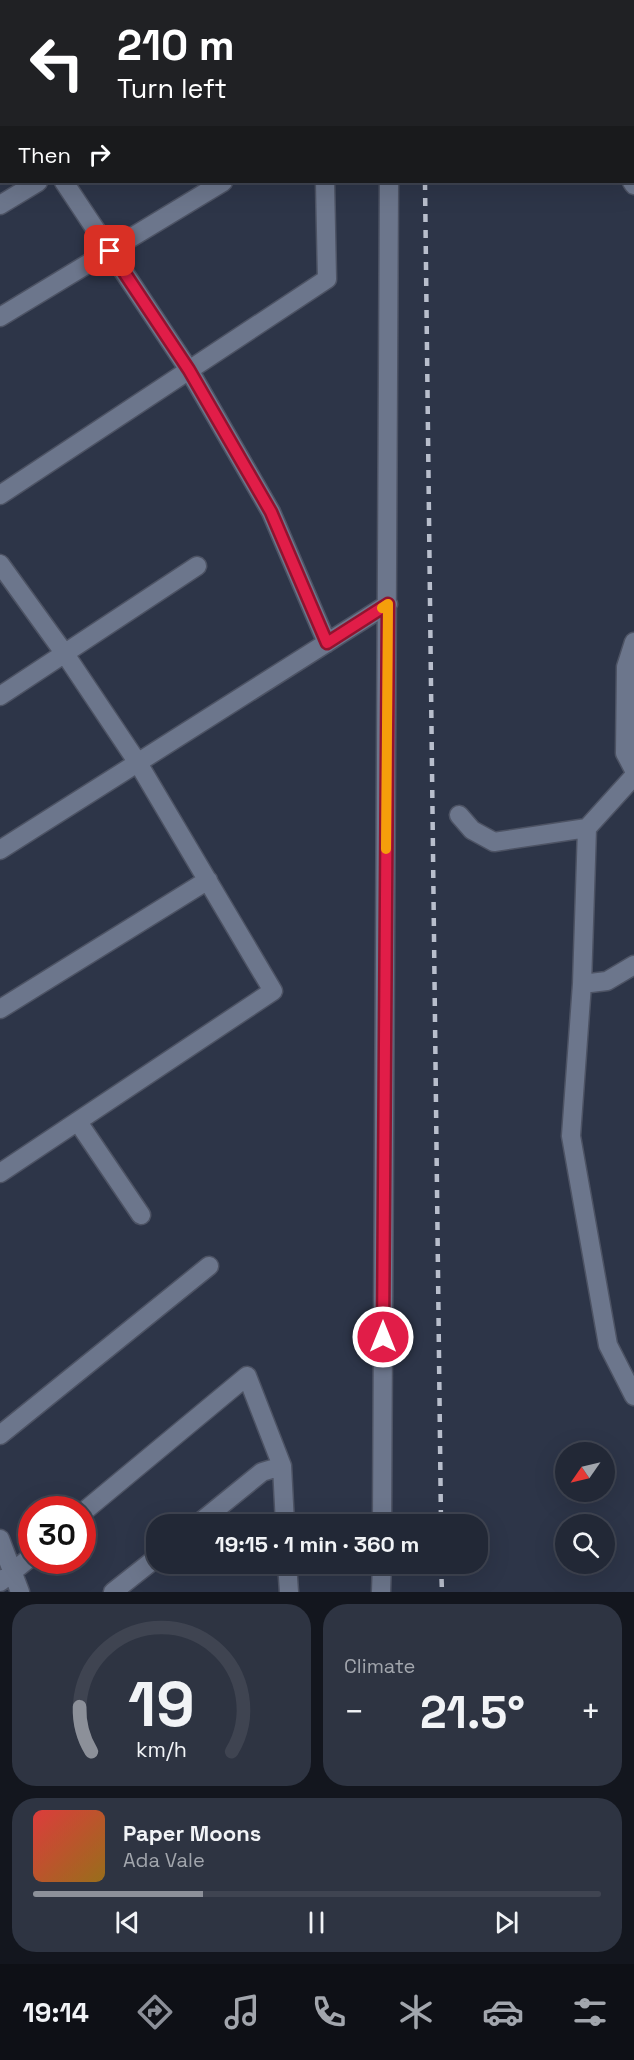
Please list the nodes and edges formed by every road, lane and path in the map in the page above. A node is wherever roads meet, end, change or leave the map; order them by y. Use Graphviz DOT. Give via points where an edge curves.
graph roads {
  1 [pos="36,183"];
  2 [pos="65,183"];
  3 [pos="221,183"];
  4 [pos="325,183"];
  5 [pos="389,183"];
  6 [pos="0,205"];
  7 [pos="110,251"];
  8 [pos="0,317"];
  9 [pos="189,370"];
  10 [pos="0,495"];
  11 [pos="0,564"];
  12 [pos="197,566"];
  13 [pos="388,604"];
  14 [pos="634,642"];
  15 [pos="327,643"];
  16 [pos="64,654"];
  17 [pos="0,696"];
  18 [pos="138,764"];
  19 [pos="634,770"];
  20 [pos="634,776"];
  21 [pos="459,815"];
  22 [pos="588,828"];
  23 [pos="0,850"];
  24 [pos="207,880"];
  25 [pos="634,965"];
  26 [pos="582,984"];
  27 [pos="0,1009"];
  28 [pos="78,1122"];
  29 [pos="0,1173"];
  30 [pos="141,1215"];
  31 [pos="209,1266"];
  32 [pos="634,1396"];
  33 [pos="0,1435"];
  34 [pos="282,1466"];
  35 [pos="96,1501"];
  36 [pos="210,1514"];
  37 [pos="284,1514"];
  38 [pos="382,1514"];
  39 [pos="0,1539"];
  40 [pos="146,1566"];
  41 [pos="18,1567"];
  42 [pos="288,1574"];
  43 [pos="382,1574"];
  44 [pos="6,1577"];
  45 [pos="20,1592"];
  46 [pos="113,1592"];
  47 [pos="289,1592"];
  48 [pos="381,1592"];
  1 -- 6 [label="street"];
  2 -- 7 [label="street"];
  3 -- 7 [label="street"];
  4 -- 9 [label="street" via="327,279"];
  5 -- 13 [label="street"];
  7 -- 8 [label="street"];
  7 -- 9 [label="street"];
  9 -- 10 [label="street"];
  9 -- 15 [label="street" via="271,512"];
  11 -- 16 [label="street"];
  12 -- 16 [label="street"];
  13 -- 15 [label="street"];
  13 -- 38 [label="street"];
  14 -- 19 [label="street" via="626,667 625,753"];
  15 -- 18 [label="street"];
  16 -- 17 [label="street"];
  16 -- 18 [label="street"];
  18 -- 23 [label="street"];
  18 -- 24 [label="street"];
  20 -- 22 [label="street"];
  21 -- 22 [label="street" via="472,830 494,842"];
  22 -- 26 [label="street"];
  24 -- 27 [label="street"];
  24 -- 28 [label="street" via="273,991"];
  25 -- 26 [label="street" via="607,981"];
  26 -- 32 [label="street" via="571,1136 608,1346"];
  28 -- 29 [label="street"];
  28 -- 30 [label="street"];
  31 -- 33 [label="street"];
  34 -- 35 [label="street" via="247,1376"];
  34 -- 36 [label="street" via="262,1472"];
  34 -- 37 [label="street"];
  39 -- 44 [label="street"];
  40 -- 46 [label="street"];
  41 -- 44 [label="street"];
  42 -- 47 [label="street"];
  43 -- 48 [label="street"];
  44 -- 45 [label="street"];
}
